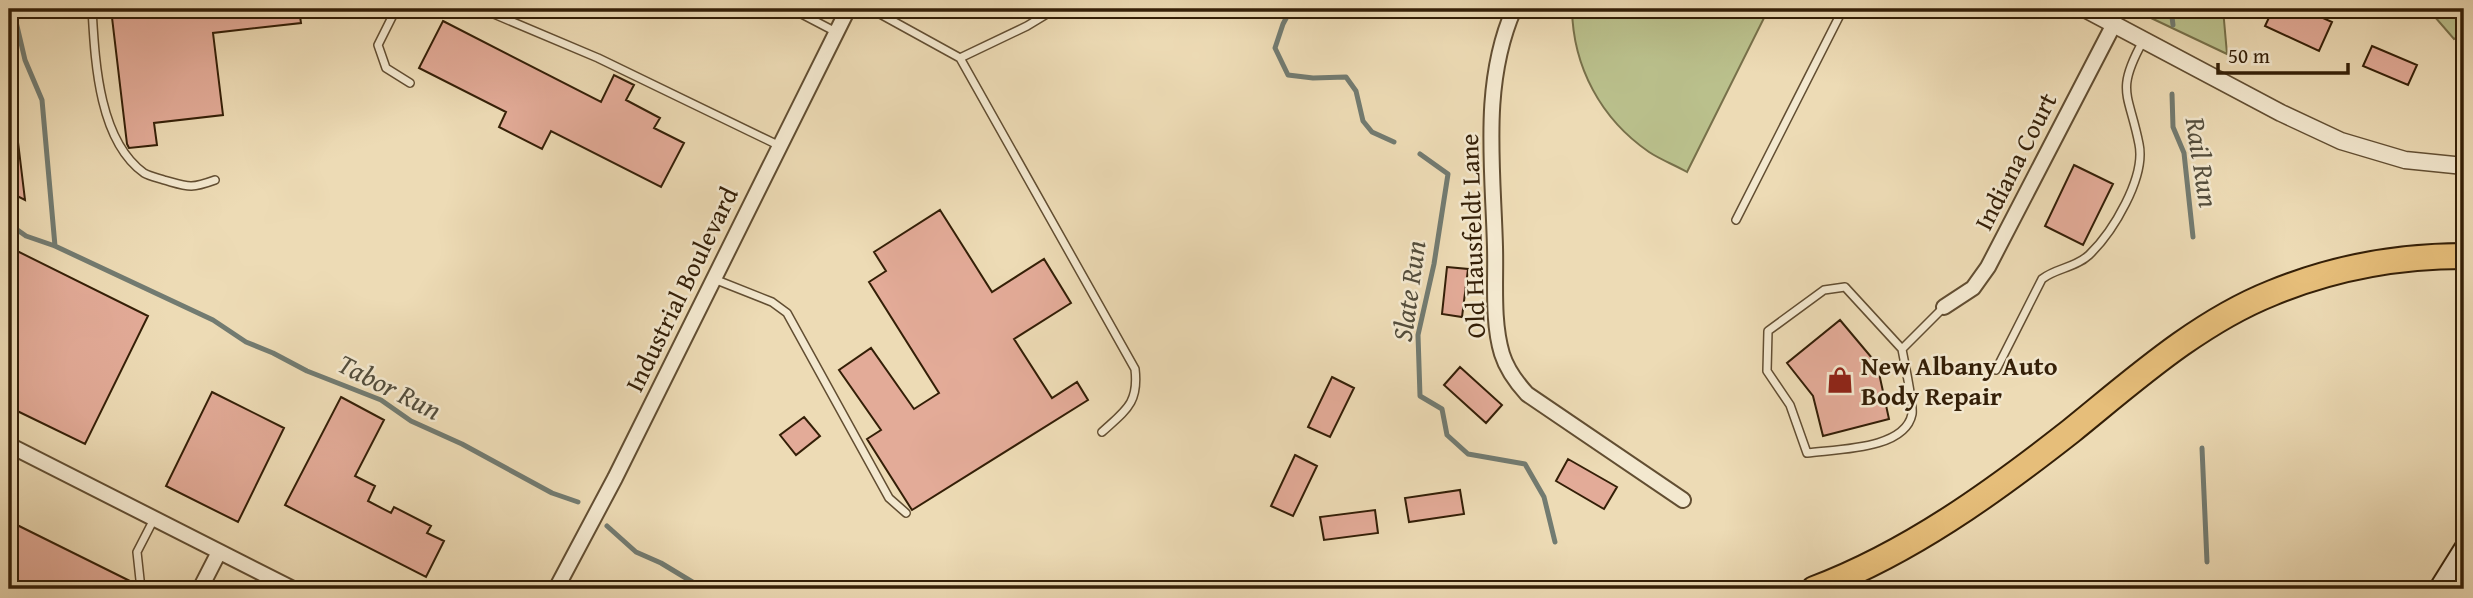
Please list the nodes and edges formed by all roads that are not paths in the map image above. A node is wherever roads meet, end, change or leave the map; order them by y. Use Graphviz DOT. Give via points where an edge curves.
graph roads {
  1 [pos="92,9"];
  2 [pos="396,9"];
  3 [pos="482,9"];
  4 [pos="792,9"];
  5 [pos="848,9"];
  6 [pos="871,9"];
  7 [pos="1055,9"];
  8 [pos="1514,9"];
  9 [pos="1843,9"];
  10 [pos="2085,9"];
  11 [pos="2114,24"];
  12 [pos="837,32"];
  13 [pos="2143,40"];
  14 [pos="960,58"];
  15 [pos="410,83"];
  16 [pos="780,146"];
  17 [pos="2464,166"];
  18 [pos="215,180"];
  19 [pos="1735,220"];
  20 [pos="2464,256"];
  21 [pos="713,279"];
  22 [pos="1944,307"];
  23 [pos="1902,349"];
  24 [pos="1996,370"];
  25 [pos="1102,432"];
  26 [pos="9,445"];
  27 [pos="1684,500"];
  28 [pos="906,513"];
  29 [pos="154,519"];
  30 [pos="2464,549"];
  31 [pos="219,552"];
  32 [pos="141,589"];
  33 [pos="200,589"];
  34 [pos="293,589"];
  35 [pos="556,589"];
  36 [pos="1814,589"];
  37 [pos="2439,589"];
  1 -- 18 [label="lane" via="106,115 125,153 145,174 192,188"];
  2 -- 15 [label="lane" via="378,45 386,68"];
  3 -- 16 [label="lane" via="598,58"];
  4 -- 12 [label="lane"];
  5 -- 12 [label="street, Industrial Boulevard"];
  6 -- 14 [label="lane"];
  7 -- 14 [label="lane"];
  8 -- 27 [label="street, Old Hausfeldt Lane" via="1496,63 1491,110 1501,351 1515,382 1527,394"];
  9 -- 19 [label="lane"];
  10 -- 11 [label="street"];
  11 -- 13 [label="street"];
  11 -- 22 [label="street, Indiana Court" via="1988,267 1973,288"];
  12 -- 16 [label="street, Industrial Boulevard"];
  13 -- 17 [label="street" via="2341,141 2405,160"];
  13 -- 24 [label="lane" via="2126,83 2140,144 2135,182 2091,253 2042,279"];
  14 -- 25 [label="lane" via="1135,369 1137,384 1131,405"];
  16 -- 21 [label="street, Industrial Boulevard"];
  20 -- 36 [label="highway" via="2356,265 2270,293 2186,341 1932,531"];
  21 -- 28 [label="lane" via="772,302 787,313 889,498"];
  21 -- 35 [label="street, Industrial Boulevard"];
  22 -- 23 [label="lane"];
  23 -- 23 [label="lane" via="1845,287 1824,290 1768,331 1767,371 1790,405 1807,453 1883,443 1902,434 1913,413"];
  26 -- 29 [label="street"];
  29 -- 31 [label="street"];
  29 -- 32 [label="lane" via="137,552"];
  30 -- 37 [label="main road"];
  31 -- 33 [label="street"];
  31 -- 34 [label="street"];
}
